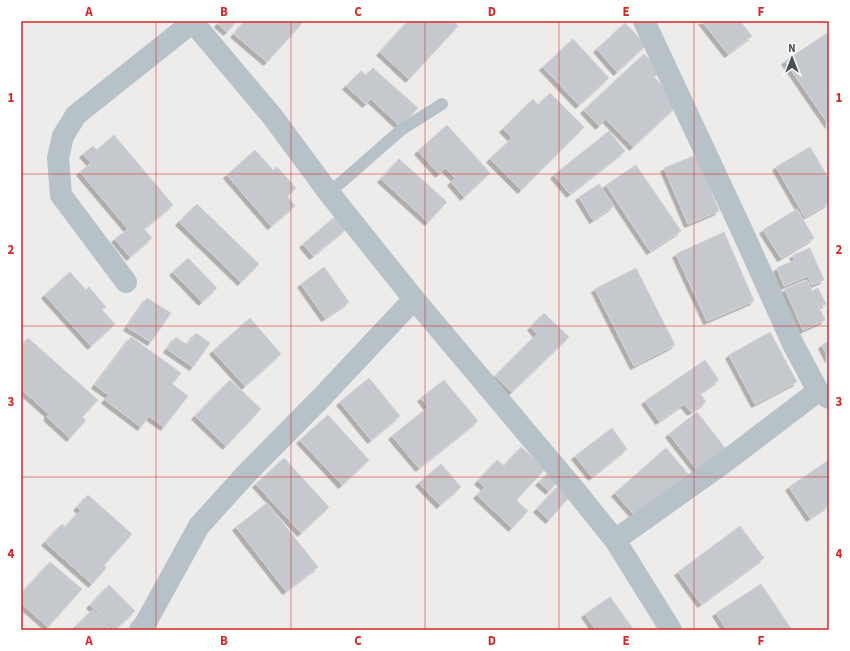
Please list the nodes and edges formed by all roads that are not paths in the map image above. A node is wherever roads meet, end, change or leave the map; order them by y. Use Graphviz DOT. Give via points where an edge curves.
graph roads {
  1 [pos="193,21"];
  2 [pos="644,21"];
  3 [pos="442,104"];
  4 [pos="329,193"];
  5 [pos="126,282"];
  6 [pos="414,299"];
  7 [pos="823,395"];
  8 [pos="615,540"];
  9 [pos="140,630"];
  10 [pos="671,630"];
  1 -- 4 [label="street" via="272,116"];
  1 -- 5 [label="street" via="76,115 63,136 58,158 61,195"];
  2 -- 7 [label="street" via="792,344"];
  3 -- 4 [label="lane" via="401,130"];
  4 -- 6 [label="street"];
  6 -- 8 [label="street"];
  6 -- 9 [label="street" via="199,526"];
  7 -- 8 [label="street"];
  8 -- 10 [label="street"];
}
